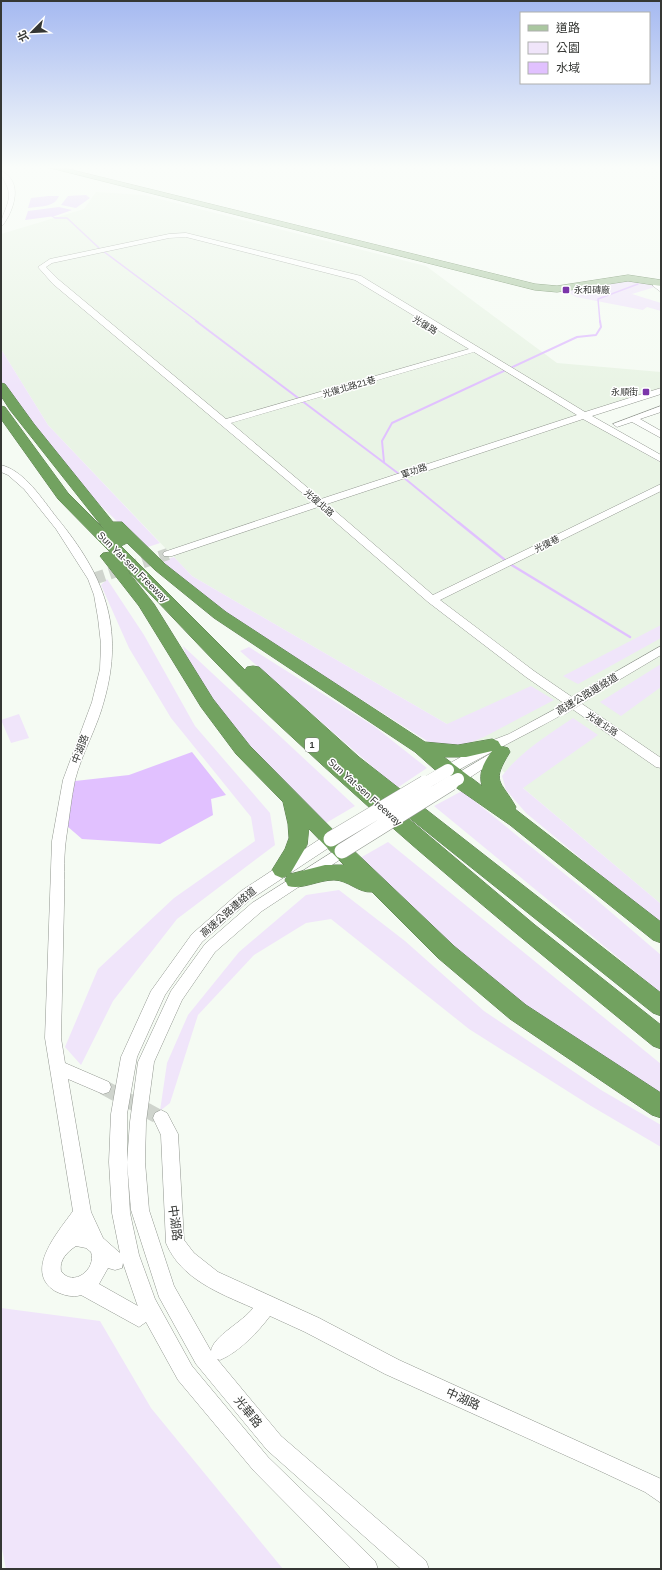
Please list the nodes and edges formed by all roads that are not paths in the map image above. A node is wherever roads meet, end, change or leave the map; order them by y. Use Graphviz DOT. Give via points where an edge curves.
graph roads {
  1 [pos="143,241"];
  2 [pos="201,241"];
  3 [pos="349,241"];
  4 [pos="106,249"];
  5 [pos="660,285"];
  6 [pos="471,351"];
  7 [pos="1,387"];
  8 [pos="661,391"];
  9 [pos="661,409"];
  10 [pos="1,410"];
  11 [pos="580,417"];
  12 [pos="634,418"];
  13 [pos="224,422"];
  14 [pos="617,424"];
  15 [pos="661,435"];
  16 [pos="661,459"];
  17 [pos="661,465"];
  18 [pos="1,468"];
  19 [pos="661,487"];
  20 [pos="63,496"];
  21 [pos="94,503"];
  22 [pos="319,504"];
  23 [pos="168,554"];
  24 [pos="432,600"];
  25 [pos="661,650"];
  26 [pos="421,748"];
  27 [pos="497,748"];
  28 [pos="661,764"];
  29 [pos="453,774"];
  30 [pos="290,798"];
  31 [pos="517,820"];
  32 [pos="336,845"];
  33 [pos="289,875"];
  34 [pos="394,902"];
  35 [pos="661,934"];
  36 [pos="661,1006"];
  37 [pos="661,1039"];
  38 [pos="58,1067"];
  39 [pos="103,1087"];
  40 [pos="661,1107"];
  41 [pos="161,1118"];
  42 [pos="130,1211"];
  43 [pos="82,1213"];
  44 [pos="97,1244"];
  45 [pos="60,1246"];
  46 [pos="115,1261"];
  47 [pos="82,1285"];
  48 [pos="266,1305"];
  49 [pos="139,1317"];
  50 [pos="220,1350"];
  51 [pos="661,1492"];
  52 [pos="368,1569"];
  53 [pos="418,1569"];
  1 -- 4 [label="street, 光復路"];
  2 -- 6 [label="street, 光復路" via="355,281"];
  3 -- 5 [label="main road" via="529,286 557,289 628,278"];
  4 -- 13 [label="street, 光復北路" via="50,261 42,267 56,282"];
  6 -- 11 [label="street, 光復路"];
  6 -- 13 [label="street, 光復北路21巷"];
  7 -- 21 [label="highway, Sun Yat-sen Freeway / 1" via="20,416"];
  8 -- 11 [label="street, 軍功路"];
  9 -- 12 [label="street"];
  10 -- 20 [label="highway, Sun Yat-sen Freeway / 1"];
  11 -- 16 [label="street, 光復路"];
  11 -- 17 [label="street, 光復路"];
  11 -- 22 [label="street, 軍功路"];
  12 -- 14 [label="street"];
  12 -- 15 [label="street"];
  13 -- 22 [label="street, 光復北路"];
  18 -- 38 [label="street, 中湖路" via="27,487 60,528 93,579 99,595 107,644 106,669 98,702 69,780 59,841 53,1038"];
  19 -- 24 [label="street, 光復巷"];
  20 -- 30 [label="highway" via="146,604 207,703 243,750"];
  20 -- 37 [label="highway, Sun Yat-sen Freeway / 1" via="284,720 526,931"];
  21 -- 26 [label="highway" via="160,567 220,615"];
  21 -- 36 [label="highway, Sun Yat-sen Freeway / 1" via="137,563 352,762"];
  22 -- 23 [label="street, 軍功路"];
  22 -- 24 [label="street, 光復北路"];
  24 -- 28 [label="street, 光復北路" via="530,674"];
  25 -- 27 [label="street, 高速公路連絡道, bridge"];
  26 -- 27 [label="highway" via="466,752"];
  26 -- 29 [label="highway"];
  27 -- 29 [label="street, 高速公路連絡道"];
  27 -- 31 [label="highway" via="489,776 492,790"];
  29 -- 31 [label="highway"];
  29 -- 32 [label="street, 高速公路連絡道, bridge"];
  30 -- 32 [label="highway"];
  30 -- 33 [label="highway" via="300,826"];
  31 -- 35 [label="highway"];
  32 -- 33 [label="street, 高速公路連絡道"];
  32 -- 34 [label="highway"];
  33 -- 34 [label="highway" via="334,870 357,877"];
  33 -- 42 [label="street, 高速公路連絡道" via="210,948 176,996 146,1062"];
  34 -- 40 [label="highway" via="446,952 518,1012"];
  38 -- 39 [label="street"];
  38 -- 43 [label="street, 中湖路"];
  41 -- 48 [label="street, 中湖路" via="168,1134 175,1243 187,1260 211,1279"];
  42 -- 52 [label="street" via="130,1255 147,1304 185,1373 261,1464"];
  42 -- 53 [label="street, 光華路" via="166,1290 203,1357 274,1443"];
  43 -- 44 [label="street, 中湖路"];
  43 -- 45 [label="street"];
  44 -- 45 [label="street" via="91,1239 75,1237"];
  44 -- 46 [label="street"];
  44 -- 47 [label="street" via="101,1250 100,1267 96,1274"];
  45 -- 47 [label="street" via="52,1258 53,1275 65,1286"];
  47 -- 49 [label="street"];
  48 -- 50 [label="street" via="254,1322"];
  48 -- 51 [label="street, 中湖路" via="312,1325 392,1367 652,1485"];
}
